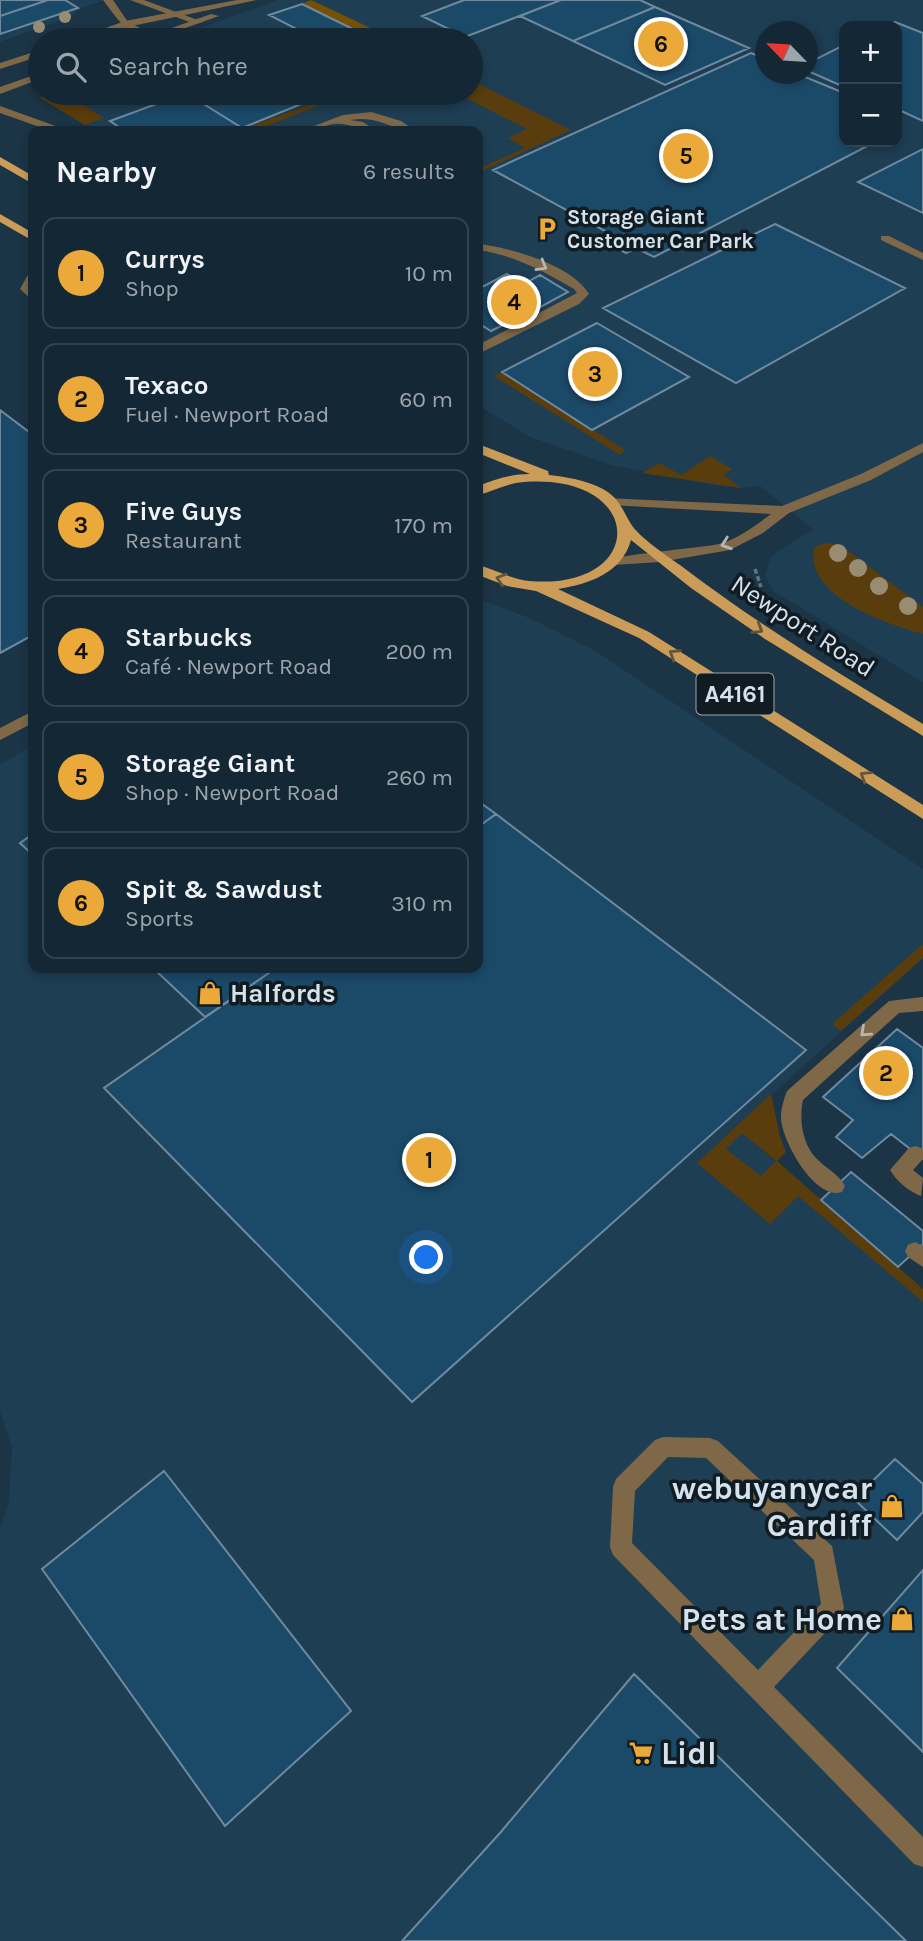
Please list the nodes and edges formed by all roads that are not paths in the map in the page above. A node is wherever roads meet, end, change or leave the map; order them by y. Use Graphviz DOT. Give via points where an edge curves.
graph roads {
  1 [pos="108,0"];
  2 [pos="135,0"];
  3 [pos="252,0"];
  4 [pos="260,0"];
  5 [pos="180,13"];
  6 [pos="198,22"];
  7 [pos="125,24"];
  8 [pos="113,28"];
  9 [pos="131,28"];
  10 [pos="180,28"];
  11 [pos="28,57"];
  12 [pos="0,66"];
  13 [pos="28,80"];
  14 [pos="0,91"];
  15 [pos="0,109"];
  16 [pos="325,124"];
  17 [pos="46,126"];
  18 [pos="320,126"];
  19 [pos="359,126"];
  20 [pos="401,126"];
  21 [pos="0,160"];
  22 [pos="28,178"];
  23 [pos="0,217"];
  24 [pos="28,234"];
  25 [pos="885,238"];
  26 [pos="483,247"];
  27 [pos="923,257"];
  28 [pos="483,347"];
  29 [pos="923,447"];
  30 [pos="483,450"];
  31 [pos="552,478"];
  32 [pos="483,489"];
  33 [pos="610,501"];
  34 [pos="784,510"];
  35 [pos="626,528"];
  36 [pos="660,558"];
  37 [pos="614,561"];
  38 [pos="483,572"];
  39 [pos="541,587"];
  40 [pos="28,719"];
  41 [pos="923,731"];
  42 [pos="0,735"];
  43 [pos="923,813"];
  44 [pos="923,1004"];
  45 [pos="916,1154"];
  46 [pos="835,1186"];
  47 [pos="921,1188"];
  48 [pos="758,1687"];
  49 [pos="923,1855"];
  1 -- 7 [label="street"];
  2 -- 5 [label="street"];
  3 -- 5 [label="street"];
  4 -- 6 [label="street"];
  5 -- 6 [label="street"];
  5 -- 7 [label="street"];
  6 -- 10 [label="street"];
  7 -- 8 [label="street"];
  7 -- 9 [label="street"];
  11 -- 12 [label="street"];
  13 -- 14 [label="street"];
  15 -- 17 [label="street"];
  16 -- 18 [label="street"];
  16 -- 19 [label="street"];
  16 -- 20 [label="street" via="361,114"];
  21 -- 22 [label="main road"];
  23 -- 24 [label="main road"];
  25 -- 27 [label="street"];
  26 -- 28 [label="street, one-way" via="523,255 579,287 583,294"];
  29 -- 34 [label="street, Newport Road" via="866,477"];
  30 -- 31 [label="main road, A4161"];
  31 -- 32 [label="main road, A4161" via="512,479"];
  31 -- 33 [label="main road, A4161" via="578,483"];
  33 -- 34 [label="street, Newport Road"];
  33 -- 35 [label="main road, A4161"];
  34 -- 36 [label="street, Newport Road, one-way" via="725,547"];
  35 -- 36 [label="main road, Newport Road / A4161"];
  35 -- 37 [label="main road" via="624,545"];
  36 -- 37 [label="street, Newport Road"];
  36 -- 41 [label="main road, Newport Road / A4161, one-way" via="747,622"];
  37 -- 39 [label="main road, A4161" via="576,582"];
  39 -- 38 [label="main road, A4161, one-way"];
  43 -- 39 [label="main road, A4161, one-way" via="644,635"];
  40 -- 42 [label="street"];
  44 -- 46 [label="street, one-way" via="895,1006 794,1096 790,1118 798,1144 808,1163"];
  45 -- 47 [label="street" via="900,1170"];
  48 -- 48 [label="street" via="621,1548 624,1487 663,1447 710,1448 824,1554 833,1608"];
  48 -- 49 [label="street"];
}
